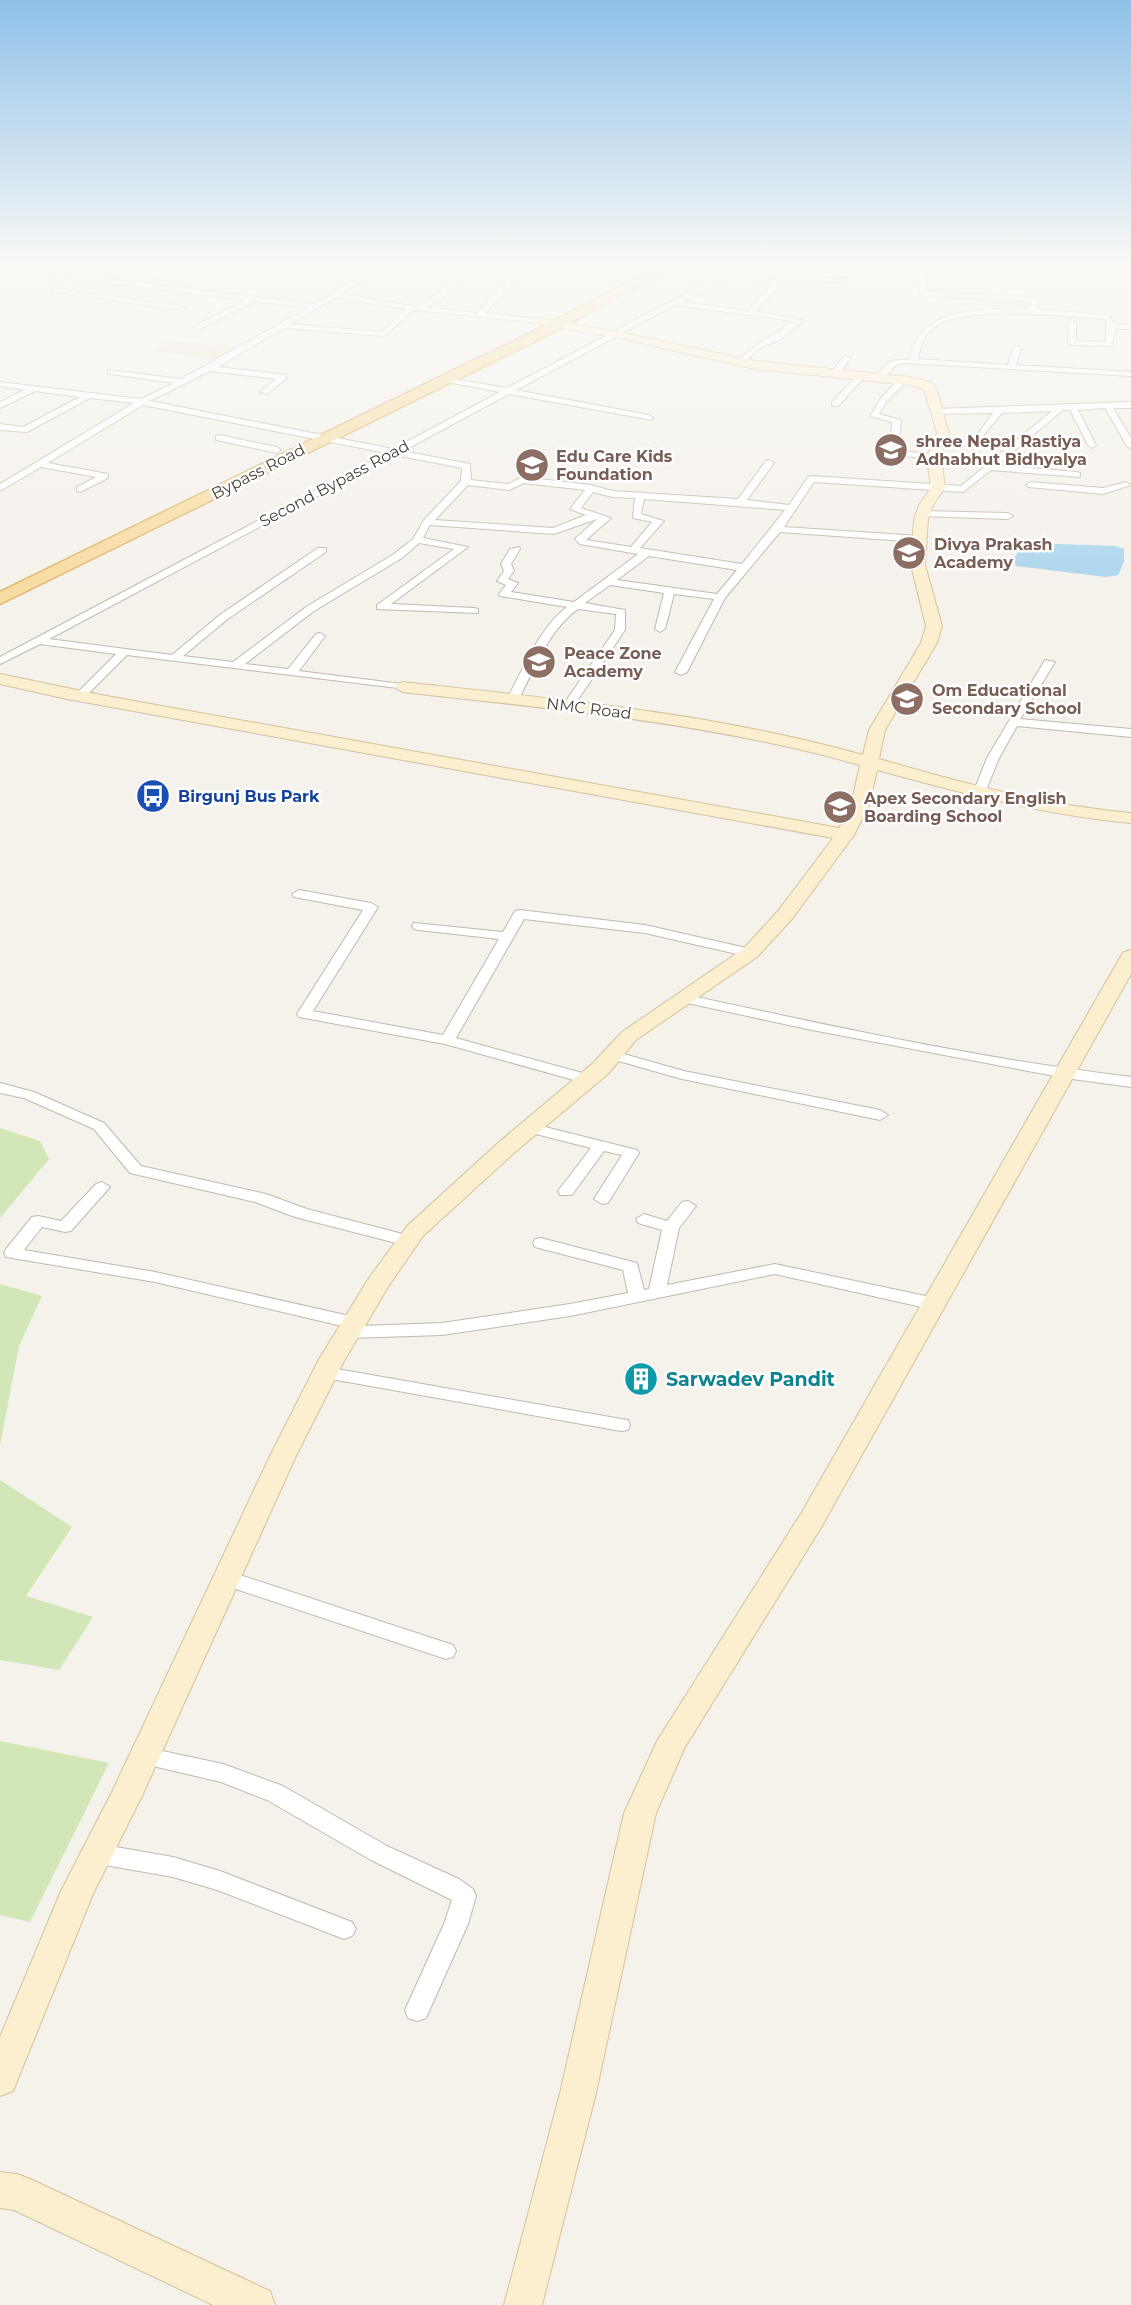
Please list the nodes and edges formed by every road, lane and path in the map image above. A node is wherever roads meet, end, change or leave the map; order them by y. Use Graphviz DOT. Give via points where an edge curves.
graph roads {
  1 [pos="130,375"];
  2 [pos="194,375"];
  3 [pos="263,375"];
  4 [pos="441,375"];
  5 [pos="453,375"];
  6 [pos="537,375"];
  7 [pos="861,375"];
  8 [pos="875,375"];
  9 [pos="870,378"];
  10 [pos="445,379"];
  11 [pos="903,380"];
  12 [pos="179,381"];
  13 [pos="0,384"];
  14 [pos="33,388"];
  15 [pos="508,390"];
  16 [pos="264,392"];
  17 [pos="89,396"];
  18 [pos="142,402"];
  19 [pos="835,404"];
  20 [pos="0,405"];
  21 [pos="1107,405"];
  22 [pos="1131,405"];
  23 [pos="1068,406"];
  24 [pos="935,412"];
  25 [pos="998,412"];
  26 [pos="649,418"];
  27 [pos="0,427"];
  28 [pos="1127,432"];
  29 [pos="982,435"];
  30 [pos="317,436"];
  31 [pos="219,438"];
  32 [pos="1092,445"];
  33 [pos="1131,446"];
  34 [pos="277,450"];
  35 [pos="393,451"];
  36 [pos="934,457"];
  37 [pos="769,463"];
  38 [pos="40,464"];
  39 [pos="987,467"];
  40 [pos="1077,475"];
  41 [pos="466,482"];
  42 [pos="1130,483"];
  43 [pos="1031,485"];
  44 [pos="0,488"];
  45 [pos="591,488"];
  46 [pos="937,488"];
  47 [pos="80,489"];
  48 [pos="640,497"];
  49 [pos="741,502"];
  50 [pos="793,508"];
  51 [pos="923,514"];
  52 [pos="600,515"];
  53 [pos="1008,516"];
  54 [pos="427,522"];
  55 [pos="777,529"];
  56 [pos="919,539"];
  57 [pos="416,540"];
  58 [pos="515,549"];
  59 [pos="322,550"];
  60 [pos="632,550"];
  61 [pos="647,552"];
  62 [pos="745,568"];
  63 [pos="608,582"];
  64 [pos="0,586"];
  65 [pos="670,591"];
  66 [pos="720,597"];
  67 [pos="0,599"];
  68 [pos="574,605"];
  69 [pos="474,611"];
  70 [pos="660,629"];
  71 [pos="320,636"];
  72 [pos="39,641"];
  73 [pos="124,652"];
  74 [pos="174,658"];
  75 [pos="0,661"];
  76 [pos="1049,662"];
  77 [pos="235,666"];
  78 [pos="681,671"];
  79 [pos="290,673"];
  80 [pos="0,679"];
  81 [pos="402,687"];
  82 [pos="81,695"];
  83 [pos="513,699"];
  84 [pos="569,705"];
  85 [pos="1013,722"];
  86 [pos="1131,733"];
  87 [pos="871,763"];
  88 [pos="979,793"];
  89 [pos="1131,818"];
  90 [pos="845,835"];
  91 [pos="299,894"];
  92 [pos="419,926"];
  93 [pos="506,936"];
  94 [pos="750,953"];
  95 [pos="1131,956"];
  96 [pos="683,998"];
  97 [pos="447,1040"];
  98 [pos="613,1055"];
  99 [pos="1065,1073"];
  100 [pos="588,1079"];
  101 [pos="1131,1082"];
  102 [pos="0,1088"];
  103 [pos="880,1115"];
  104 [pos="529,1128"];
  105 [pos="601,1146"];
  106 [pos="102,1187"];
  107 [pos="566,1191"];
  108 [pos="602,1199"];
  109 [pos="688,1206"];
  110 [pos="644,1219"];
  111 [pos="671,1227"];
  112 [pos="408,1241"];
  113 [pos="541,1243"];
  114 [pos="657,1292"];
  115 [pos="637,1296"];
  116 [pos="935,1304"];
  117 [pos="351,1328"];
  118 [pos="326,1373"];
  119 [pos="621,1425"];
  120 [pos="228,1578"];
  121 [pos="446,1651"];
  122 [pos="144,1756"];
  123 [pos="99,1854"];
  124 [pos="344,1929"];
  125 [pos="417,2010"];
  126 [pos="0,2079"];
  127 [pos="0,2190"];
  128 [pos="256,2305"];
  129 [pos="523,2305"];
  1 -- 12 [label="street"];
  2 -- 12 [label="street"];
  3 -- 16 [label="street" via="283,377"];
  4 -- 30 [label="main road, Bypass Road"];
  5 -- 10 [label="main road, Bypass Road"];
  6 -- 15 [label="street, Second Bypass Road"];
  7 -- 9 [label="street"];
  8 -- 9 [label="street"];
  9 -- 11 [label="street"];
  9 -- 19 [label="street"];
  10 -- 15 [label="street"];
  10 -- 30 [label="main road, Bypass Road"];
  11 -- 24 [label="street" via="928,386"];
  11 -- 36 [label="street" via="874,416 897,420 893,453"];
  12 -- 18 [label="street"];
  13 -- 14 [label="street"];
  14 -- 17 [label="street"];
  14 -- 20 [label="street"];
  15 -- 26 [label="street"];
  15 -- 35 [label="street, Second Bypass Road"];
  17 -- 18 [label="street"];
  17 -- 27 [label="street" via="24,430"];
  18 -- 30 [label="street"];
  18 -- 38 [label="street"];
  21 -- 22 [label="street"];
  21 -- 23 [label="street"];
  21 -- 28 [label="street"];
  23 -- 25 [label="street"];
  23 -- 32 [label="street"];
  23 -- 39 [label="street"];
  24 -- 25 [label="street"];
  24 -- 36 [label="street" via="943,433"];
  25 -- 29 [label="street"];
  28 -- 33 [label="street"];
  30 -- 34 [label="main road, Bypass Road"];
  30 -- 35 [label="street"];
  30 -- 67 [label="main road, Bypass Road"];
  31 -- 34 [label="street"];
  34 -- 64 [label="main road, Bypass Road"];
  35 -- 41 [label="street" via="467,466"];
  35 -- 72 [label="street, Second Bypass Road"];
  36 -- 46 [label="street"];
  37 -- 49 [label="street"];
  38 -- 44 [label="street"];
  38 -- 47 [label="street" via="105,476"];
  39 -- 40 [label="street"];
  39 -- 46 [label="street" via="963,489"];
  41 -- 45 [label="street" via="509,487 523,480"];
  41 -- 54 [label="street"];
  42 -- 43 [label="street" via="1103,491"];
  45 -- 48 [label="street"];
  45 -- 52 [label="street" via="575,509"];
  46 -- 50 [label="street" via="814,479"];
  46 -- 51 [label="street"];
  48 -- 49 [label="street"];
  48 -- 60 [label="street" via="636,516 659,521"];
  49 -- 50 [label="street"];
  50 -- 55 [label="street"];
  51 -- 53 [label="street"];
  51 -- 56 [label="street"];
  52 -- 54 [label="street" via="554,531"];
  52 -- 60 [label="street" via="606,518 580,540"];
  54 -- 57 [label="street"];
  55 -- 56 [label="street"];
  55 -- 62 [label="street"];
  56 -- 87 [label="street" via="918,565 934,626 929,643 877,730"];
  57 -- 69 [label="street" via="463,547 381,607"];
  57 -- 77 [label="street" via="310,609"];
  58 -- 68 [label="street" via="502,581 513,583 504,594"];
  59 -- 74 [label="street" via="225,616"];
  60 -- 61 [label="street"];
  61 -- 62 [label="street"];
  61 -- 63 [label="street"];
  62 -- 66 [label="street"];
  63 -- 65 [label="street"];
  63 -- 68 [label="street"];
  65 -- 66 [label="street"];
  65 -- 70 [label="street"];
  66 -- 78 [label="street"];
  68 -- 83 [label="street" via="541,646"];
  68 -- 84 [label="street" via="621,612 620,630"];
  71 -- 79 [label="street"];
  72 -- 73 [label="street, NMC Road"];
  72 -- 75 [label="street, Second Bypass Road"];
  73 -- 74 [label="street, NMC Road"];
  73 -- 82 [label="street"];
  74 -- 77 [label="street, NMC Road"];
  76 -- 85 [label="street"];
  77 -- 79 [label="street, NMC Road"];
  79 -- 81 [label="street, NMC Road"];
  80 -- 82 [label="street"];
  81 -- 83 [label="street, NMC Road"];
  82 -- 90 [label="street"];
  83 -- 84 [label="street, NMC Road"];
  84 -- 87 [label="street, NMC Road" via="802,743"];
  85 -- 86 [label="street"];
  85 -- 88 [label="street"];
  87 -- 88 [label="street, NMC Road"];
  87 -- 90 [label="street" via="860,804"];
  88 -- 89 [label="street, NMC Road" via="1076,813"];
  90 -- 94 [label="street"];
  91 -- 97 [label="street" via="372,907 304,1014"];
  92 -- 93 [label="street"];
  93 -- 94 [label="street" via="520,914 645,929"];
  93 -- 97 [label="street"];
  94 -- 96 [label="street"];
  95 -- 99 [label="street"];
  96 -- 98 [label="street" via="629,1037"];
  96 -- 99 [label="street"];
  97 -- 100 [label="street"];
  98 -- 100 [label="street"];
  98 -- 103 [label="street" via="682,1075"];
  99 -- 101 [label="street"];
  99 -- 116 [label="street"];
  100 -- 104 [label="street"];
  102 -- 112 [label="street" via="29,1095 99,1126 136,1170 260,1198"];
  104 -- 105 [label="street"];
  104 -- 112 [label="street"];
  105 -- 107 [label="street"];
  105 -- 108 [label="street" via="631,1153"];
  106 -- 117 [label="street" via="65,1227 38,1221 12,1253 155,1277"];
  109 -- 111 [label="street"];
  110 -- 111 [label="street"];
  111 -- 114 [label="street"];
  112 -- 117 [label="street"];
  113 -- 115 [label="street" via="631,1267"];
  114 -- 115 [label="street"];
  114 -- 116 [label="street" via="775,1269"];
  115 -- 117 [label="street" via="442,1329"];
  116 -- 129 [label="street" via="812,1519 672,1741 640,1814 578,2093"];
  117 -- 118 [label="street"];
  118 -- 119 [label="street"];
  118 -- 120 [label="street"];
  120 -- 121 [label="street"];
  120 -- 122 [label="street"];
  122 -- 123 [label="street"];
  122 -- 125 [label="street" via="223,1773 275,1793 465,1896"];
  123 -- 124 [label="street" via="220,1881"];
  123 -- 126 [label="street" via="78,1891"];
  127 -- 128 [label="street" via="17,2192"];
}
